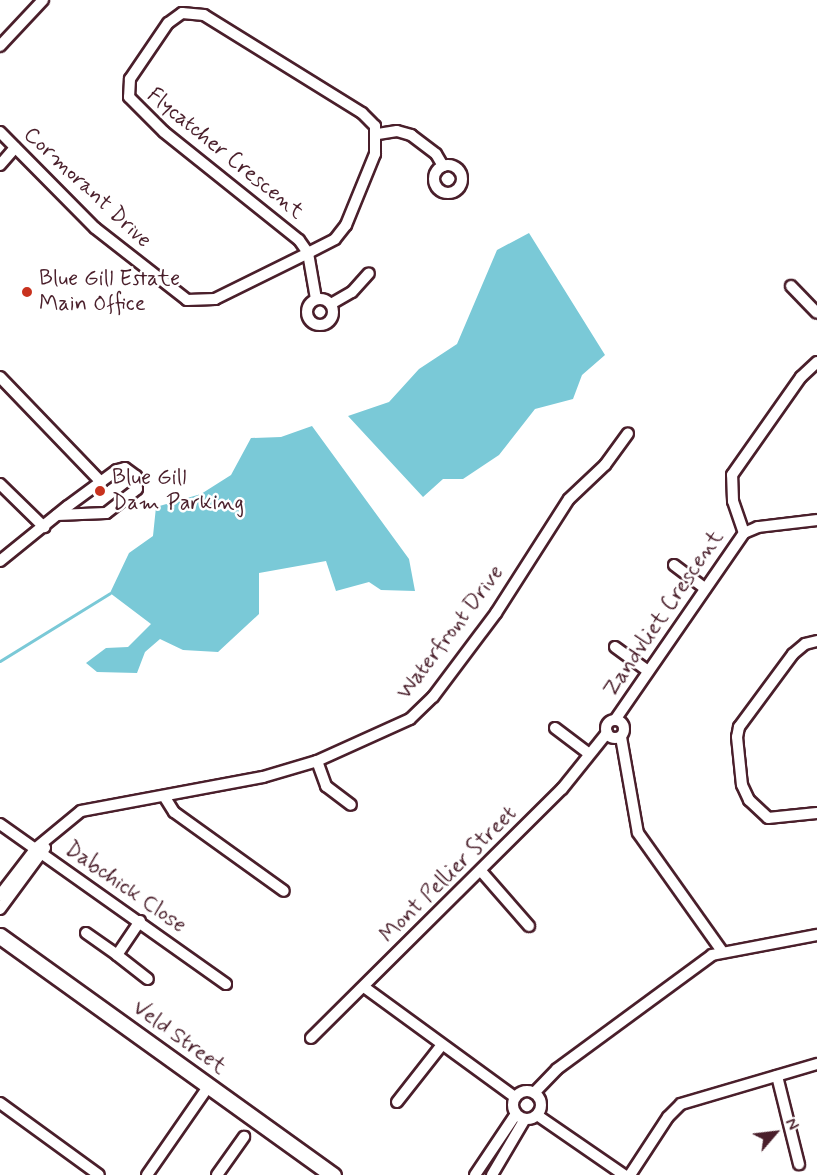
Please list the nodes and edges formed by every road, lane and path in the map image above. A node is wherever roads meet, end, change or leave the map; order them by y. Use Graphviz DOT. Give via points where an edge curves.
graph roads {
  1 [pos="43,0"];
  2 [pos="0,46"];
  3 [pos="0,132"];
  4 [pos="378,134"];
  5 [pos="15,148"];
  6 [pos="0,165"];
  7 [pos="443,166"];
  8 [pos="308,253"];
  9 [pos="369,273"];
  10 [pos="791,286"];
  11 [pos="316,299"];
  12 [pos="331,304"];
  13 [pos="817,313"];
  14 [pos="817,362"];
  15 [pos="0,377"];
  16 [pos="628,433"];
  17 [pos="101,482"];
  18 [pos="0,484"];
  19 [pos="57,515"];
  20 [pos="817,520"];
  21 [pos="44,526"];
  22 [pos="744,533"];
  23 [pos="2,556"];
  24 [pos="674,565"];
  25 [pos="705,588"];
  26 [pos="817,641"];
  27 [pos="615,647"];
  28 [pos="648,671"];
  29 [pos="615,720"];
  30 [pos="555,728"];
  31 [pos="607,733"];
  32 [pos="621,737"];
  33 [pos="588,753"];
  34 [pos="317,761"];
  35 [pos="164,796"];
  36 [pos="351,805"];
  37 [pos="817,813"];
  38 [pos="0,824"];
  39 [pos="40,851"];
  40 [pos="481,872"];
  41 [pos="284,891"];
  42 [pos="0,894"];
  43 [pos="0,909"];
  44 [pos="140,921"];
  45 [pos="529,926"];
  46 [pos="86,933"];
  47 [pos="817,935"];
  48 [pos="0,936"];
  49 [pos="721,950"];
  50 [pos="117,955"];
  51 [pos="148,979"];
  52 [pos="226,984"];
  53 [pos="364,987"];
  54 [pos="311,1038"];
  55 [pos="441,1046"];
  56 [pos="817,1064"];
  57 [pos="777,1076"];
  58 [pos="208,1087"];
  59 [pos="534,1093"];
  60 [pos="515,1097"];
  61 [pos="397,1102"];
  62 [pos="0,1103"];
  63 [pos="537,1114"];
  64 [pos="521,1116"];
  65 [pos="244,1137"];
  66 [pos="800,1164"];
  67 [pos="99,1175"];
  68 [pos="147,1175"];
  69 [pos="218,1175"];
  70 [pos="333,1175"];
  71 [pos="475,1175"];
  72 [pos="492,1175"];
  73 [pos="624,1175"];
  74 [pos="630,1175"];
  1 -- 2 [label="street"];
  3 -- 5 [label="street, Cormorant Drive"];
  4 -- 7 [label="street" via="397,131 411,135 436,154"];
  4 -- 8 [label="street" via="375,154 342,233"];
  4 -- 8 [label="street, Flycatcher Crescent" via="362,113 196,12 182,14 168,23 130,79 127,91 135,107 289,231"];
  5 -- 6 [label="street"];
  5 -- 8 [label="street, Cormorant Drive" via="95,228 188,300 200,303 215,299"];
  8 -- 11 [label="street"];
  9 -- 12 [label="street" via="352,292"];
  10 -- 13 [label="street"];
  11 -- 12 [label="street"];
  11 -- 12 [label="street" via="307,313 313,323 330,321"];
  14 -- 22 [label="street" via="801,376 732,475 733,501"];
  15 -- 17 [label="street"];
  16 -- 34 [label="street, Waterfront Drive" via="596,475 569,499 496,614 426,706 394,729"];
  17 -- 19 [label="street"];
  17 -- 19 [label="street" via="125,468 136,476 138,486 106,513"];
  18 -- 21 [label="street"];
  19 -- 21 [label="street"];
  20 -- 22 [label="street, Zandvliet Crescent" via="753,528"];
  21 -- 23 [label="street"];
  22 -- 25 [label="street, Zandvliet Crescent"];
  24 -- 25 [label="street"];
  25 -- 28 [label="street, Zandvliet Crescent"];
  26 -- 37 [label="street" via="805,644 793,654 739,727 737,737 742,785 749,800 768,818"];
  27 -- 28 [label="street"];
  28 -- 29 [label="street, Zandvliet Crescent"];
  29 -- 31 [label="street" via="607,724"];
  29 -- 32 [label="street" via="624,726"];
  30 -- 33 [label="street"];
  31 -- 32 [label="street" via="612,738"];
  31 -- 33 [label="street, Mont Pellier Street"];
  32 -- 49 [label="street" via="638,833"];
  33 -- 40 [label="street, Mont Pellier Street" via="562,789"];
  34 -- 35 [label="street, Waterfront Drive" via="263,777"];
  34 -- 36 [label="street" via="326,786"];
  35 -- 39 [label="street, Waterfront Drive" via="81,811"];
  35 -- 41 [label="street" via="174,812"];
  38 -- 39 [label="street, Dabchick Close"];
  39 -- 42 [label="street, Waterfront Drive"];
  39 -- 43 [label="street, Waterfront Drive"];
  39 -- 44 [label="street, Dabchick Close"];
  40 -- 45 [label="street"];
  40 -- 53 [label="street, Mont Pellier Street"];
  44 -- 50 [label="street"];
  44 -- 52 [label="street, Dabchick Close"];
  46 -- 50 [label="street"];
  47 -- 49 [label="street"];
  48 -- 58 [label="street, Veld Street"];
  49 -- 59 [label="street" via="556,1069"];
  50 -- 51 [label="street"];
  53 -- 54 [label="street, Mont Pellier Street"];
  53 -- 55 [label="street"];
  55 -- 60 [label="street"];
  55 -- 61 [label="street"];
  56 -- 57 [label="street"];
  57 -- 66 [label="street"];
  57 -- 74 [label="street" via="676,1108"];
  58 -- 68 [label="street"];
  58 -- 70 [label="street, Veld Street"];
  59 -- 60 [label="street" via="524,1091"];
  59 -- 63 [label="street" via="541,1103"];
  60 -- 64 [label="street"];
  62 -- 67 [label="street"];
  63 -- 64 [label="street"];
  63 -- 73 [label="street"];
  64 -- 71 [label="street"];
  64 -- 72 [label="street"];
  65 -- 69 [label="street"];
}
